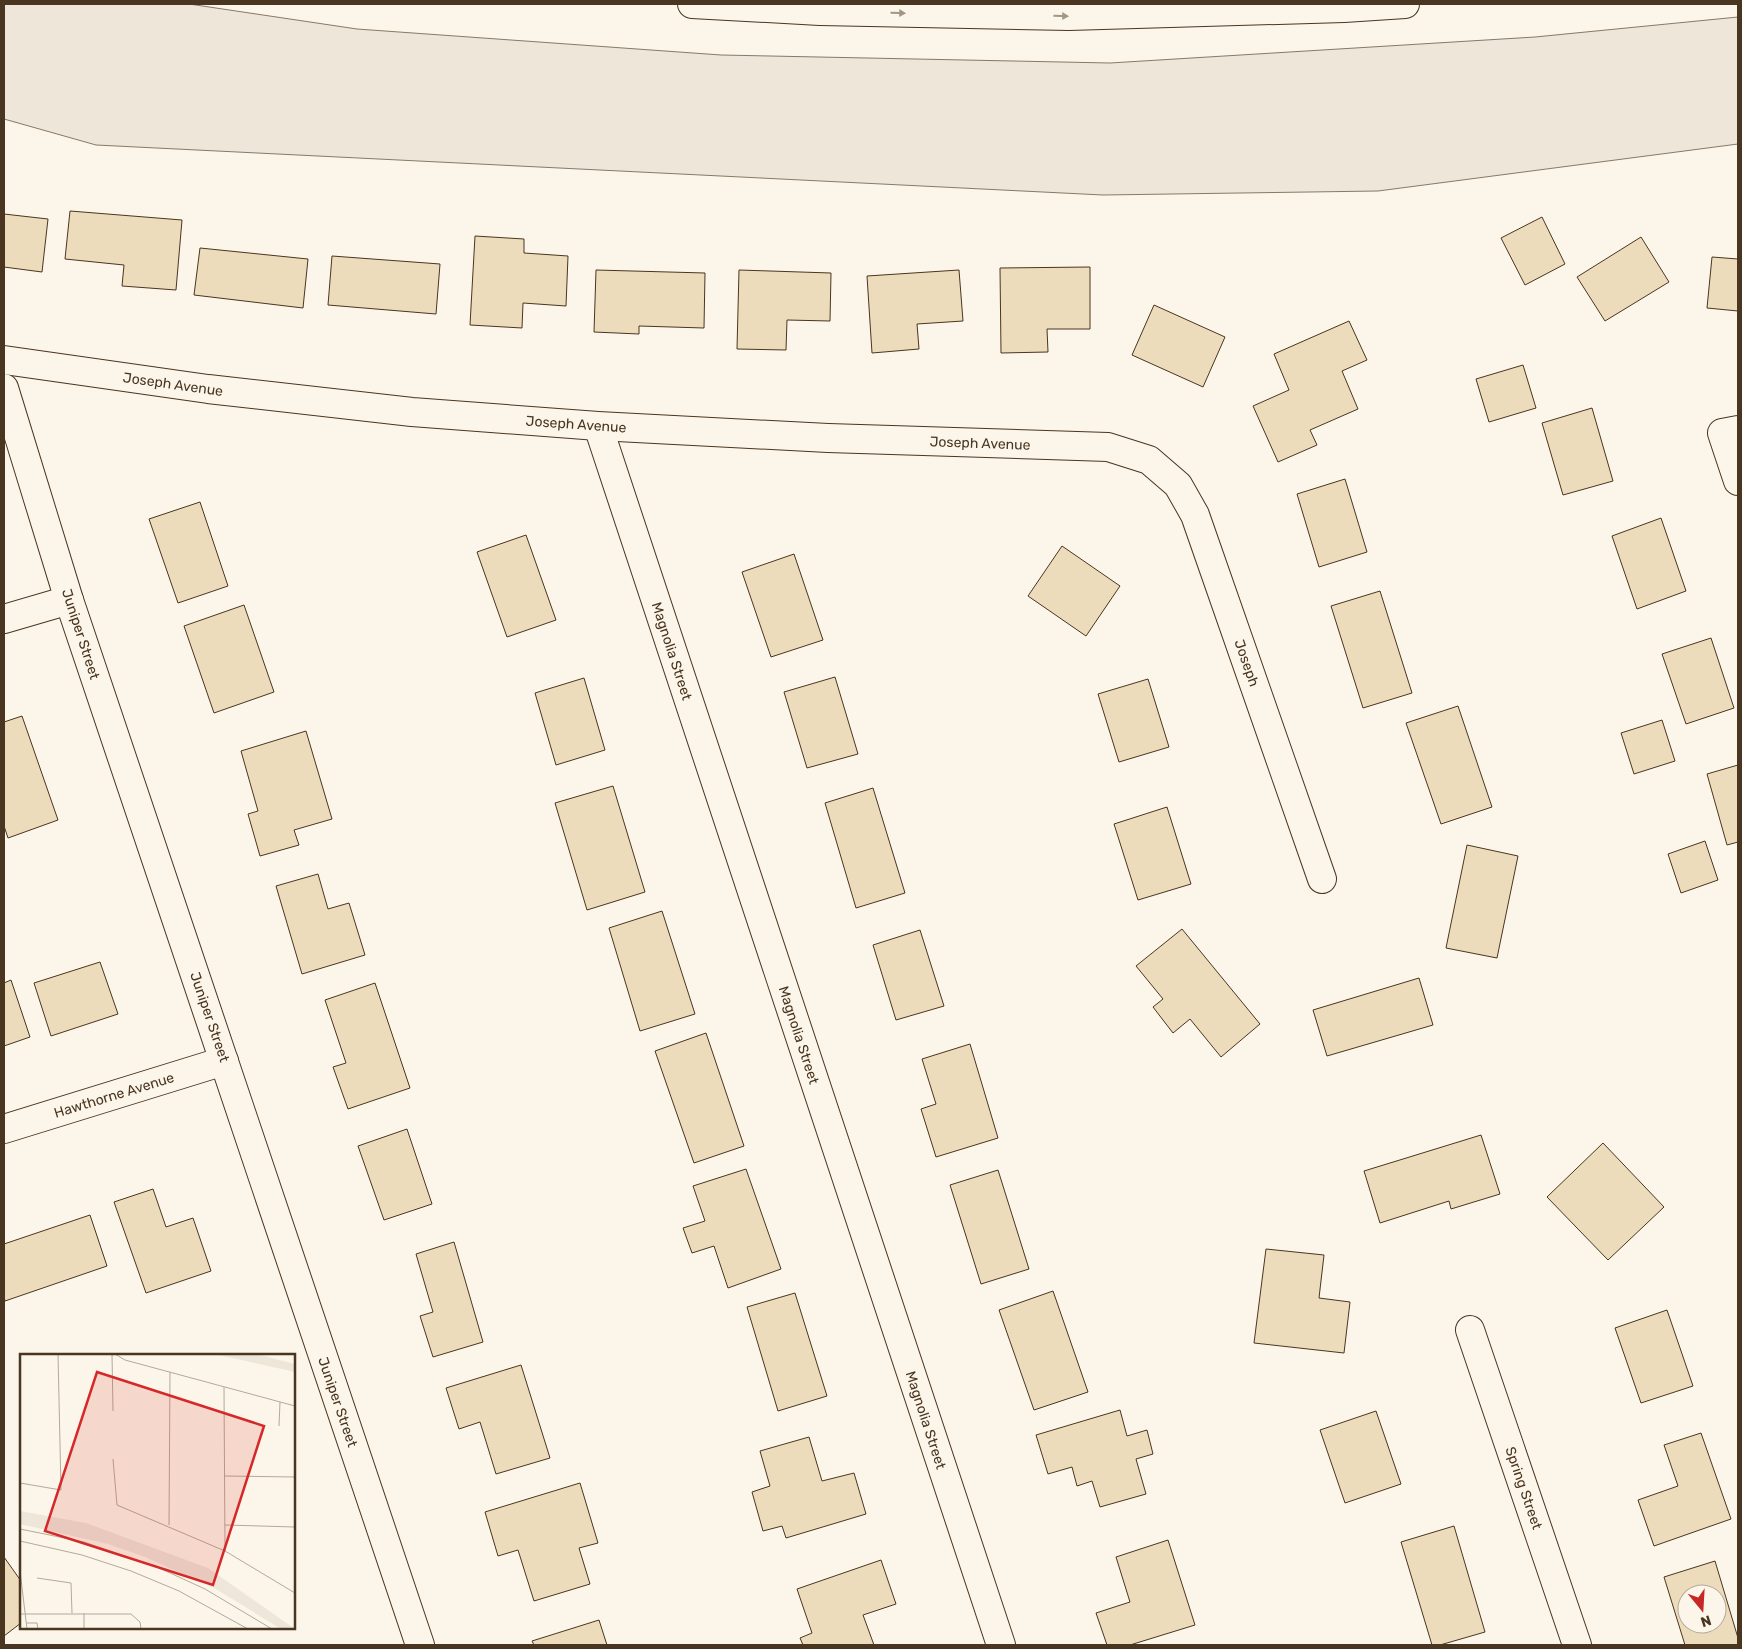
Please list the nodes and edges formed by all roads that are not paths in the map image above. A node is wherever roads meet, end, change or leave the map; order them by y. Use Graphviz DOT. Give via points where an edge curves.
graph roads {
  1 [pos="692,4"];
  2 [pos="1405,4"];
  3 [pos="4,360"];
  4 [pos="4,388"];
  5 [pos="598,426"];
  6 [pos="1730,431"];
  7 [pos="1149,460"];
  8 [pos="1738,481"];
  9 [pos="69,600"];
  10 [pos="4,619"];
  11 [pos="1322,879"];
  12 [pos="224,1061"];
  13 [pos="4,1129"];
  14 [pos="1470,1330"];
  15 [pos="420,1645"];
  16 [pos="1001,1645"];
  17 [pos="1578,1645"];
  1 -- 2 [label="main road, one-way" via="820,11 1070,16"];
  3 -- 5 [label="main road, Joseph Avenue" via="208,389 412,412"];
  4 -- 9 [label="main road, Juniper Street"];
  5 -- 7 [label="main road, Joseph Avenue" via="828,438 1108,447"];
  5 -- 16 [label="main road, Magnolia Street"];
  6 -- 8 [label="main road"];
  7 -- 11 [label="main road, Joseph" via="1178,485 1195,515"];
  9 -- 10 [label="main road"];
  9 -- 12 [label="main road, Juniper Street"];
  12 -- 13 [label="main road, Hawthorne Avenue"];
  12 -- 15 [label="main road, Juniper Street"];
  14 -- 17 [label="main road, Spring Street"];
}
